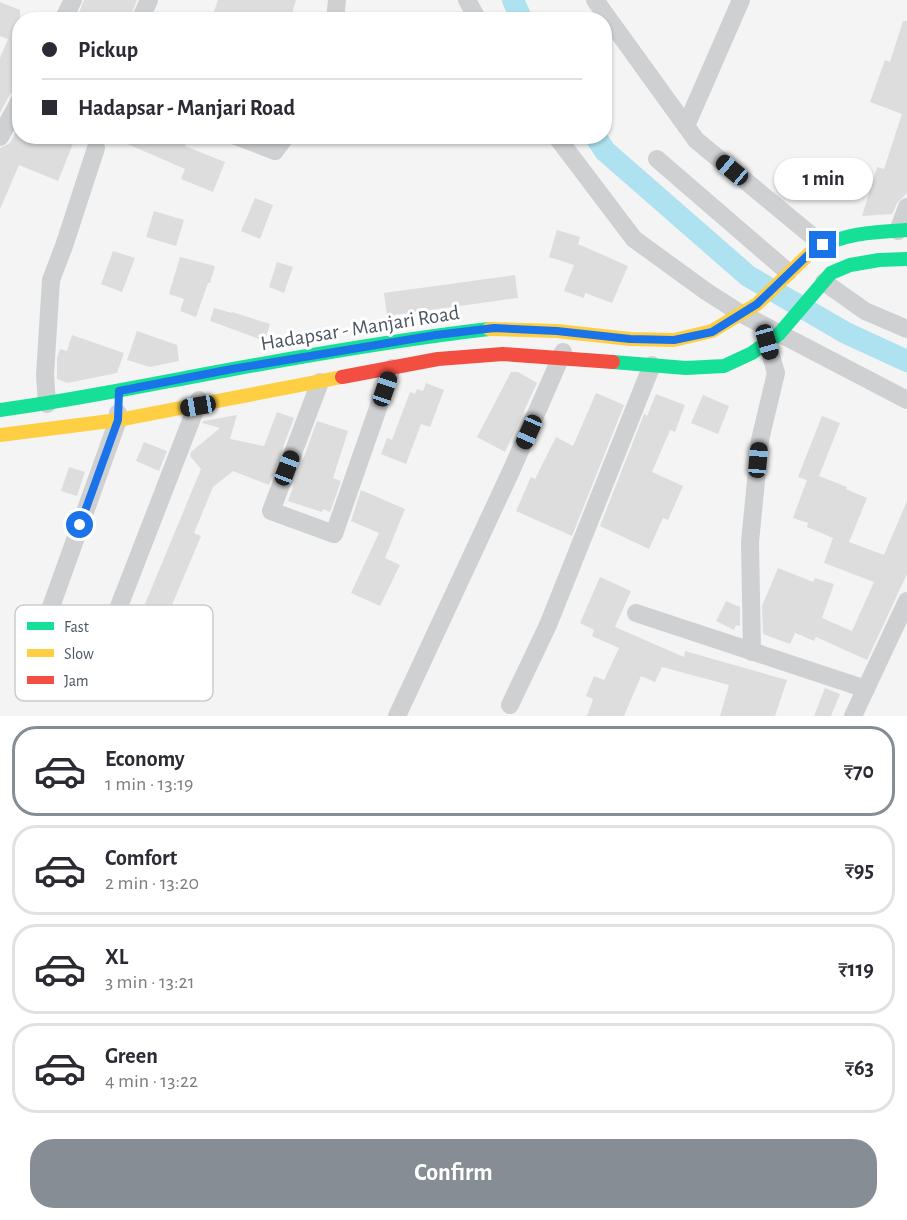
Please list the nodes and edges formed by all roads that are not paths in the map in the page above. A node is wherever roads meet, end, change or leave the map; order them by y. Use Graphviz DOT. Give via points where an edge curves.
graph roads {
  1 [pos="741,0"];
  2 [pos="612,24"];
  3 [pos="12,115"];
  4 [pos="686,126"];
  5 [pos="0,137"];
  6 [pos="257,144"];
  7 [pos="280,144"];
  8 [pos="562,144"];
  9 [pos="96,148"];
  10 [pos="657,159"];
  11 [pos="907,207"];
  12 [pos="902,230"];
  13 [pos="823,245"];
  14 [pos="907,259"];
  15 [pos="788,272"];
  16 [pos="818,289"];
  17 [pos="740,313"];
  18 [pos="907,329"];
  19 [pos="568,332"];
  20 [pos="779,333"];
  21 [pos="562,358"];
  22 [pos="652,365"];
  23 [pos="392,368"];
  24 [pos="205,375"];
  25 [pos="320,382"];
  26 [pos="119,391"];
  27 [pos="907,400"];
  28 [pos="47,404"];
  29 [pos="198,406"];
  30 [pos="0,410"];
  31 [pos="118,420"];
  32 [pos="0,435"];
  33 [pos="907,601"];
  34 [pos="52,605"];
  35 [pos="120,605"];
  36 [pos="636,613"];
  37 [pos="901,628"];
  38 [pos="752,652"];
  39 [pos="866,689"];
  40 [pos="510,705"];
  41 [pos="397,716"];
  42 [pos="853,716"];
  1 -- 4 [label="street"];
  2 -- 4 [label="street"];
  3 -- 5 [label="street"];
  4 -- 13 [label="street" via="696,140"];
  6 -- 7 [label="street" via="275,151"];
  8 -- 17 [label="street" via="634,239"];
  9 -- 28 [label="street" via="51,280"];
  10 -- 15 [label="street"];
  11 -- 12 [label="street"];
  12 -- 13 [label="main road" via="861,233"];
  13 -- 15 [label="main road"];
  14 -- 16 [label="main road" via="850,264 831,273"];
  15 -- 17 [label="main road, Hadapsar - Manjari Road" via="757,304"];
  16 -- 18 [label="street"];
  16 -- 20 [label="main road, Hadapsar - Manjari Road"];
  17 -- 19 [label="main road, Hadapsar - Manjari Road" via="712,332 674,340"];
  17 -- 20 [label="street"];
  19 -- 21 [label="street"];
  19 -- 24 [label="main road, Hadapsar - Manjari Road" via="494,328"];
  20 -- 22 [label="main road, Hadapsar - Manjari Road" via="752,354 724,366"];
  20 -- 27 [label="street"];
  20 -- 38 [label="street" via="776,373 760,440 750,542"];
  21 -- 22 [label="main road, Hadapsar - Manjari Road"];
  21 -- 23 [label="main road, Hadapsar - Manjari Road" via="503,354 438,358"];
  21 -- 41 [label="street"];
  22 -- 40 [label="street" via="548,625"];
  23 -- 25 [label="main road, Hadapsar - Manjari Road"];
  23 -- 25 [label="street" via="334,534 271,511"];
  24 -- 26 [label="main road, Hadapsar - Manjari Road"];
  24 -- 29 [label="street"];
  25 -- 29 [label="main road, Hadapsar - Manjari Road"];
  26 -- 28 [label="main road, Hadapsar - Manjari Road"];
  26 -- 31 [label="street"];
  28 -- 30 [label="main road, Hadapsar - Manjari Road"];
  29 -- 31 [label="main road, Hadapsar - Manjari Road"];
  29 -- 35 [label="street"];
  31 -- 32 [label="main road, Hadapsar - Manjari Road"];
  31 -- 34 [label="street"];
  33 -- 37 [label="street"];
  36 -- 38 [label="street"];
  37 -- 39 [label="street"];
  38 -- 39 [label="street"];
  39 -- 42 [label="street"];
}
